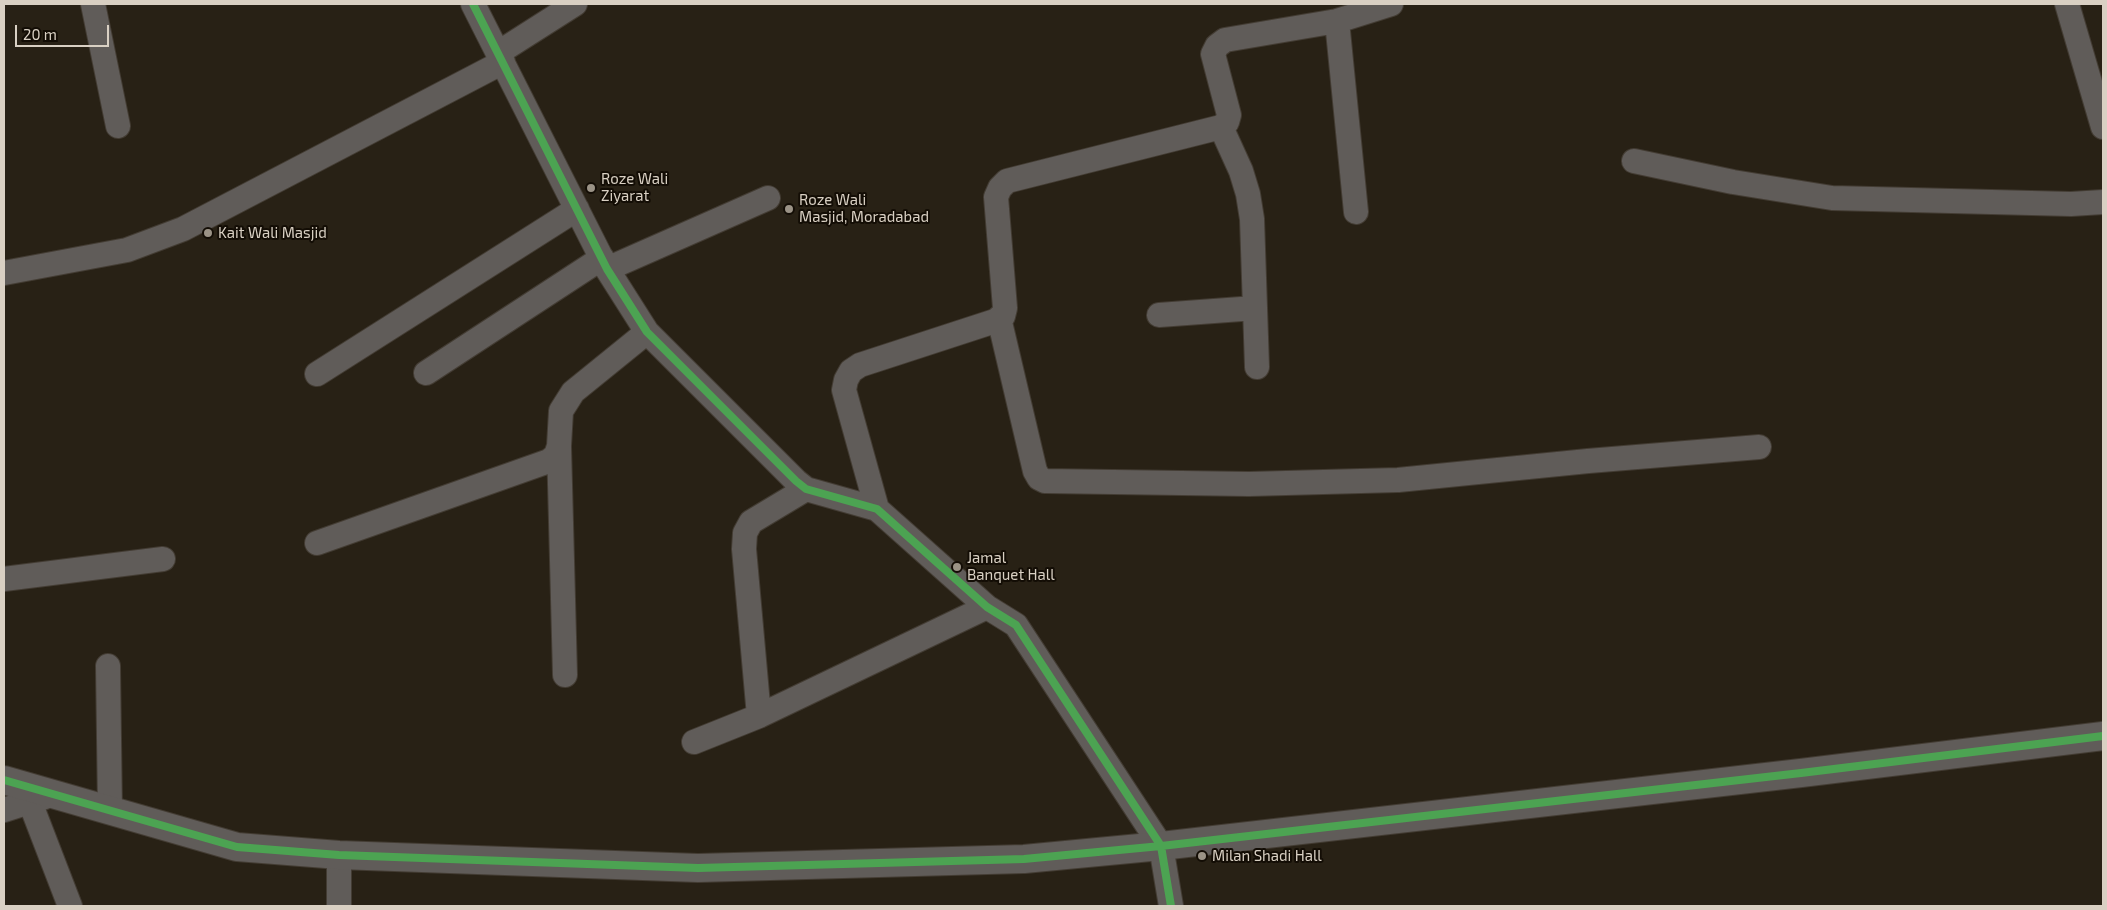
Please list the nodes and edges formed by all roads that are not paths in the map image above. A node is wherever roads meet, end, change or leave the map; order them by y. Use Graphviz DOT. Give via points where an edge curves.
graph roads {
  1 [pos="93,4"];
  2 [pos="473,4"];
  3 [pos="576,4"];
  4 [pos="2067,4"];
  5 [pos="1380,5"];
  6 [pos="1337,21"];
  7 [pos="501,58"];
  8 [pos="118,126"];
  9 [pos="1221,127"];
  10 [pos="2103,127"];
  11 [pos="1634,161"];
  12 [pos="768,198"];
  13 [pos="2103,202"];
  14 [pos="577,209"];
  15 [pos="1356,212"];
  16 [pos="604,263"];
  17 [pos="4,273"];
  18 [pos="1255,308"];
  19 [pos="1159,315"];
  20 [pos="999,318"];
  21 [pos="647,332"];
  22 [pos="1257,367"];
  23 [pos="426,373"];
  24 [pos="317,374"];
  25 [pos="559,446"];
  26 [pos="1759,447"];
  27 [pos="806,489"];
  28 [pos="877,509"];
  29 [pos="317,543"];
  30 [pos="163,559"];
  31 [pos="4,579"];
  32 [pos="987,607"];
  33 [pos="108,666"];
  34 [pos="565,675"];
  35 [pos="759,716"];
  36 [pos="2103,736"];
  37 [pos="694,742"];
  38 [pos="4,780"];
  39 [pos="42,798"];
  40 [pos="4,810"];
  41 [pos="110,811"];
  42 [pos="1161,846"];
  43 [pos="339,855"];
  44 [pos="70,906"];
  45 [pos="339,906"];
  46 [pos="1171,906"];
  1 -- 8 [label="street"];
  2 -- 7 [label="street"];
  3 -- 7 [label="street"];
  4 -- 10 [label="street"];
  5 -- 6 [label="street"];
  6 -- 9 [label="street" via="1225,40 1217,46 1213,54 1229,115"];
  6 -- 15 [label="street"];
  7 -- 14 [label="street"];
  7 -- 17 [label="street" via="183,228 127,250"];
  9 -- 18 [label="street" via="1248,194"];
  9 -- 20 [label="street" via="1007,181 996,197 1005,308"];
  11 -- 13 [label="street" via="1832,198"];
  12 -- 16 [label="street"];
  14 -- 16 [label="street"];
  14 -- 24 [label="street"];
  16 -- 21 [label="street"];
  16 -- 23 [label="street"];
  18 -- 19 [label="street"];
  18 -- 22 [label="street"];
  20 -- 26 [label="street" via="1035,471 1045,481 1249,484 1398,480"];
  20 -- 28 [label="street" via="995,322 860,365 851,371 844,390"];
  21 -- 25 [label="street" via="573,392 561,411"];
  21 -- 27 [label="street"];
  25 -- 29 [label="street" via="549,461"];
  25 -- 34 [label="street"];
  27 -- 28 [label="street"];
  27 -- 35 [label="street" via="751,522 745,533"];
  28 -- 32 [label="street"];
  30 -- 31 [label="street"];
  32 -- 35 [label="street"];
  32 -- 42 [label="street" via="1016,625"];
  33 -- 41 [label="street"];
  35 -- 37 [label="street"];
  36 -- 42 [label="street"];
  38 -- 39 [label="street"];
  39 -- 40 [label="street"];
  39 -- 41 [label="street"];
  39 -- 44 [label="street"];
  41 -- 43 [label="street" via="237,847"];
  42 -- 43 [label="street" via="1024,859 698,868"];
  42 -- 46 [label="street"];
  43 -- 45 [label="street"];
}
